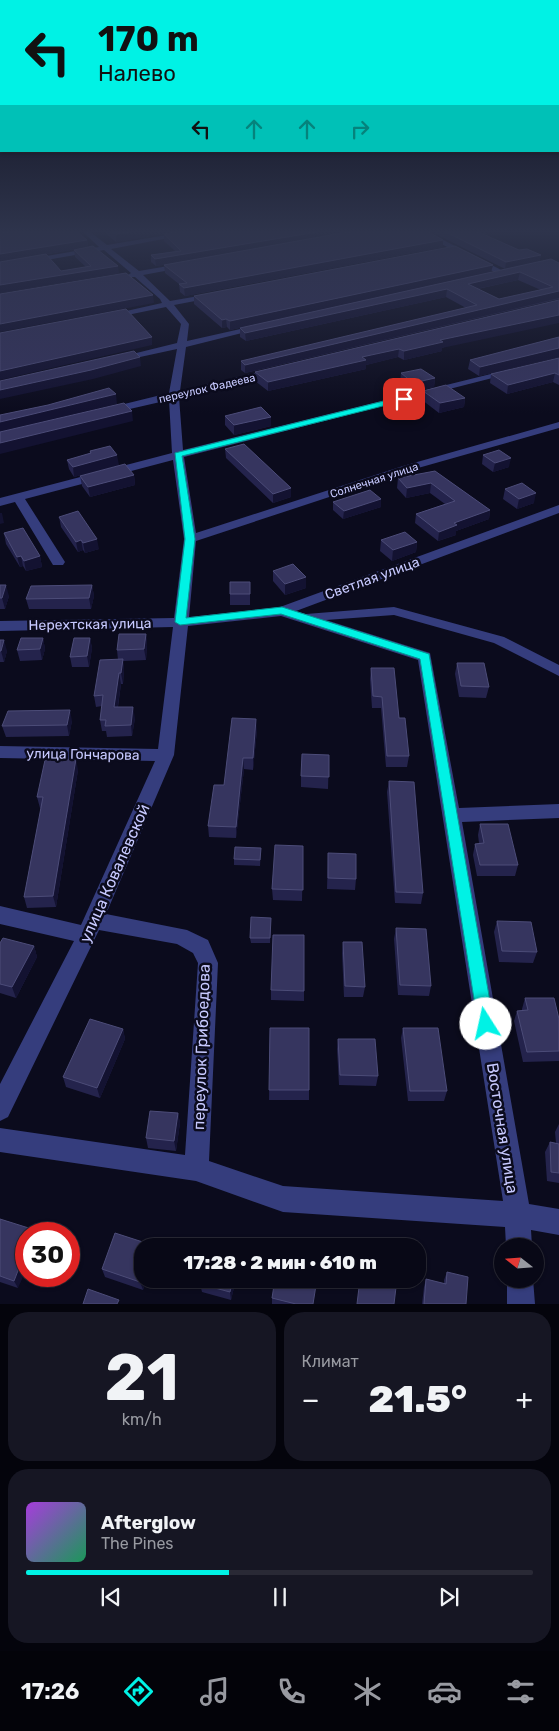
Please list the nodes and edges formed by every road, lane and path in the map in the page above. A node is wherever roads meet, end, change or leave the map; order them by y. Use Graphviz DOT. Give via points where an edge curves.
graph roads {
  1 [pos="157,292"];
  2 [pos="219,294"];
  3 [pos="170,304"];
  4 [pos="94,318"];
  5 [pos="269,325"];
  6 [pos="181,345"];
  7 [pos="105,362"];
  8 [pos="281,370"];
  9 [pos="519,371"];
  10 [pos="174,395"];
  11 [pos="97,414"];
  12 [pos="559,426"];
  13 [pos="178,455"];
  14 [pos="18,497"];
  15 [pos="0,502"];
  16 [pos="559,509"];
  17 [pos="190,539"];
  18 [pos="58,562"];
  19 [pos="282,611"];
  20 [pos="304,618"];
  21 [pos="180,622"];
  22 [pos="0,626"];
  23 [pos="559,671"];
  24 [pos="0,752"];
  25 [pos="166,755"];
  26 [pos="559,811"];
  27 [pos="451,815"];
  28 [pos="0,915"];
  29 [pos="90,928"];
  30 [pos="0,1109"];
  31 [pos="0,1140"];
  32 [pos="196,1169"];
  33 [pos="518,1214"];
  34 [pos="559,1222"];
  35 [pos="519,1238"];
  36 [pos="520,1288"];
  37 [pos="521,1304"];
  1 -- 3 [label="street, улица Ковалевской"];
  2 -- 3 [label="street"];
  3 -- 4 [label="street"];
  3 -- 6 [label="street, улица Ковалевской" via="185,324"];
  5 -- 6 [label="street"];
  6 -- 7 [label="street"];
  6 -- 10 [label="street, улица Ковалевской"];
  8 -- 10 [label="street, переулок Фадеева"];
  9 -- 13 [label="street"];
  10 -- 11 [label="street, переулок Фадеева"];
  10 -- 13 [label="street, улица Ковалевской"];
  12 -- 17 [label="street, Солнечная улица" via="407,468"];
  13 -- 14 [label="street"];
  13 -- 17 [label="street, улица Ковалевской"];
  14 -- 15 [label="street"];
  14 -- 18 [label="street"];
  16 -- 19 [label="street, Светлая улица"];
  17 -- 21 [label="street, улица Ковалевской"];
  19 -- 20 [label="street"];
  19 -- 21 [label="street, Светлая улица"];
  20 -- 23 [label="street" via="394,611 499,640"];
  20 -- 27 [label="street, Восточная улица" via="425,657"];
  21 -- 22 [label="street, Нерехтская улица"];
  21 -- 25 [label="street, улица Ковалевской"];
  24 -- 25 [label="street, улица Гончарова"];
  25 -- 29 [label="street, улица Ковалевской"];
  26 -- 27 [label="street"];
  27 -- 33 [label="street, Восточная улица"];
  28 -- 29 [label="street, переулок Грибоедова"];
  29 -- 30 [label="street, улица Ковалевской"];
  29 -- 32 [label="street, переулок Грибоедова" via="180,936 201,947 208,963"];
  31 -- 32 [label="street"];
  32 -- 33 [label="street" via="283,1199"];
  33 -- 34 [label="street"];
  33 -- 35 [label="street, Восточная улица"];
  36 -- 37 [label="street"];
}
